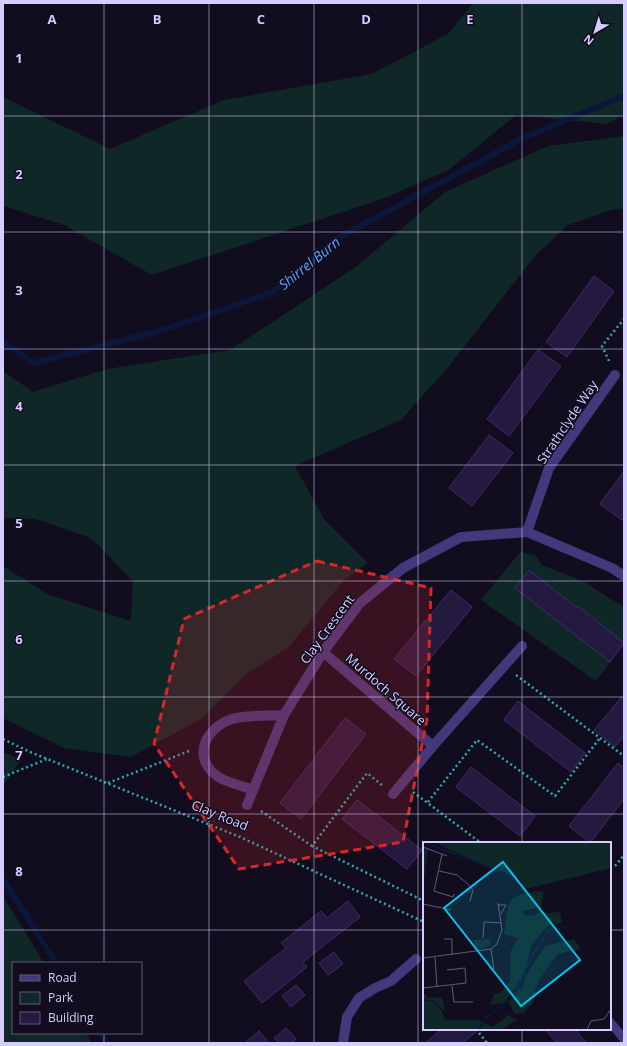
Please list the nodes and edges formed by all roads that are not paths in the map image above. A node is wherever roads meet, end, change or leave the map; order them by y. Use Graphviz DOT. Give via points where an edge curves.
graph roads {
  1 [pos="615,375"];
  2 [pos="527,532"];
  3 [pos="624,576"];
  4 [pos="522,646"];
  5 [pos="323,652"];
  6 [pos="284,715"];
  7 [pos="433,746"];
  8 [pos="251,789"];
  9 [pos="393,794"];
  10 [pos="246,805"];
  11 [pos="416,959"];
  12 [pos="611,1023"];
  13 [pos="624,1039"];
  14 [pos="343,1043"];
  1 -- 2 [label="street, Strathclyde Way" via="548,468"];
  2 -- 3 [label="street, Clay Crescent" via="612,568"];
  2 -- 5 [label="street, Clay Crescent" via="461,537 403,568 360,603"];
  4 -- 7 [label="street"];
  5 -- 6 [label="street, Clay Crescent"];
  5 -- 7 [label="street, Murdoch Square"];
  6 -- 8 [label="street, Clay Crescent"];
  6 -- 8 [label="street" via="233,719 215,726 204,745 206,764 213,771 222,778"];
  7 -- 9 [label="street"];
  8 -- 10 [label="street, Clay Crescent"];
  11 -- 14 [label="street" via="391,981 359,998 347,1017"];
  12 -- 13 [label="lane"];
}
